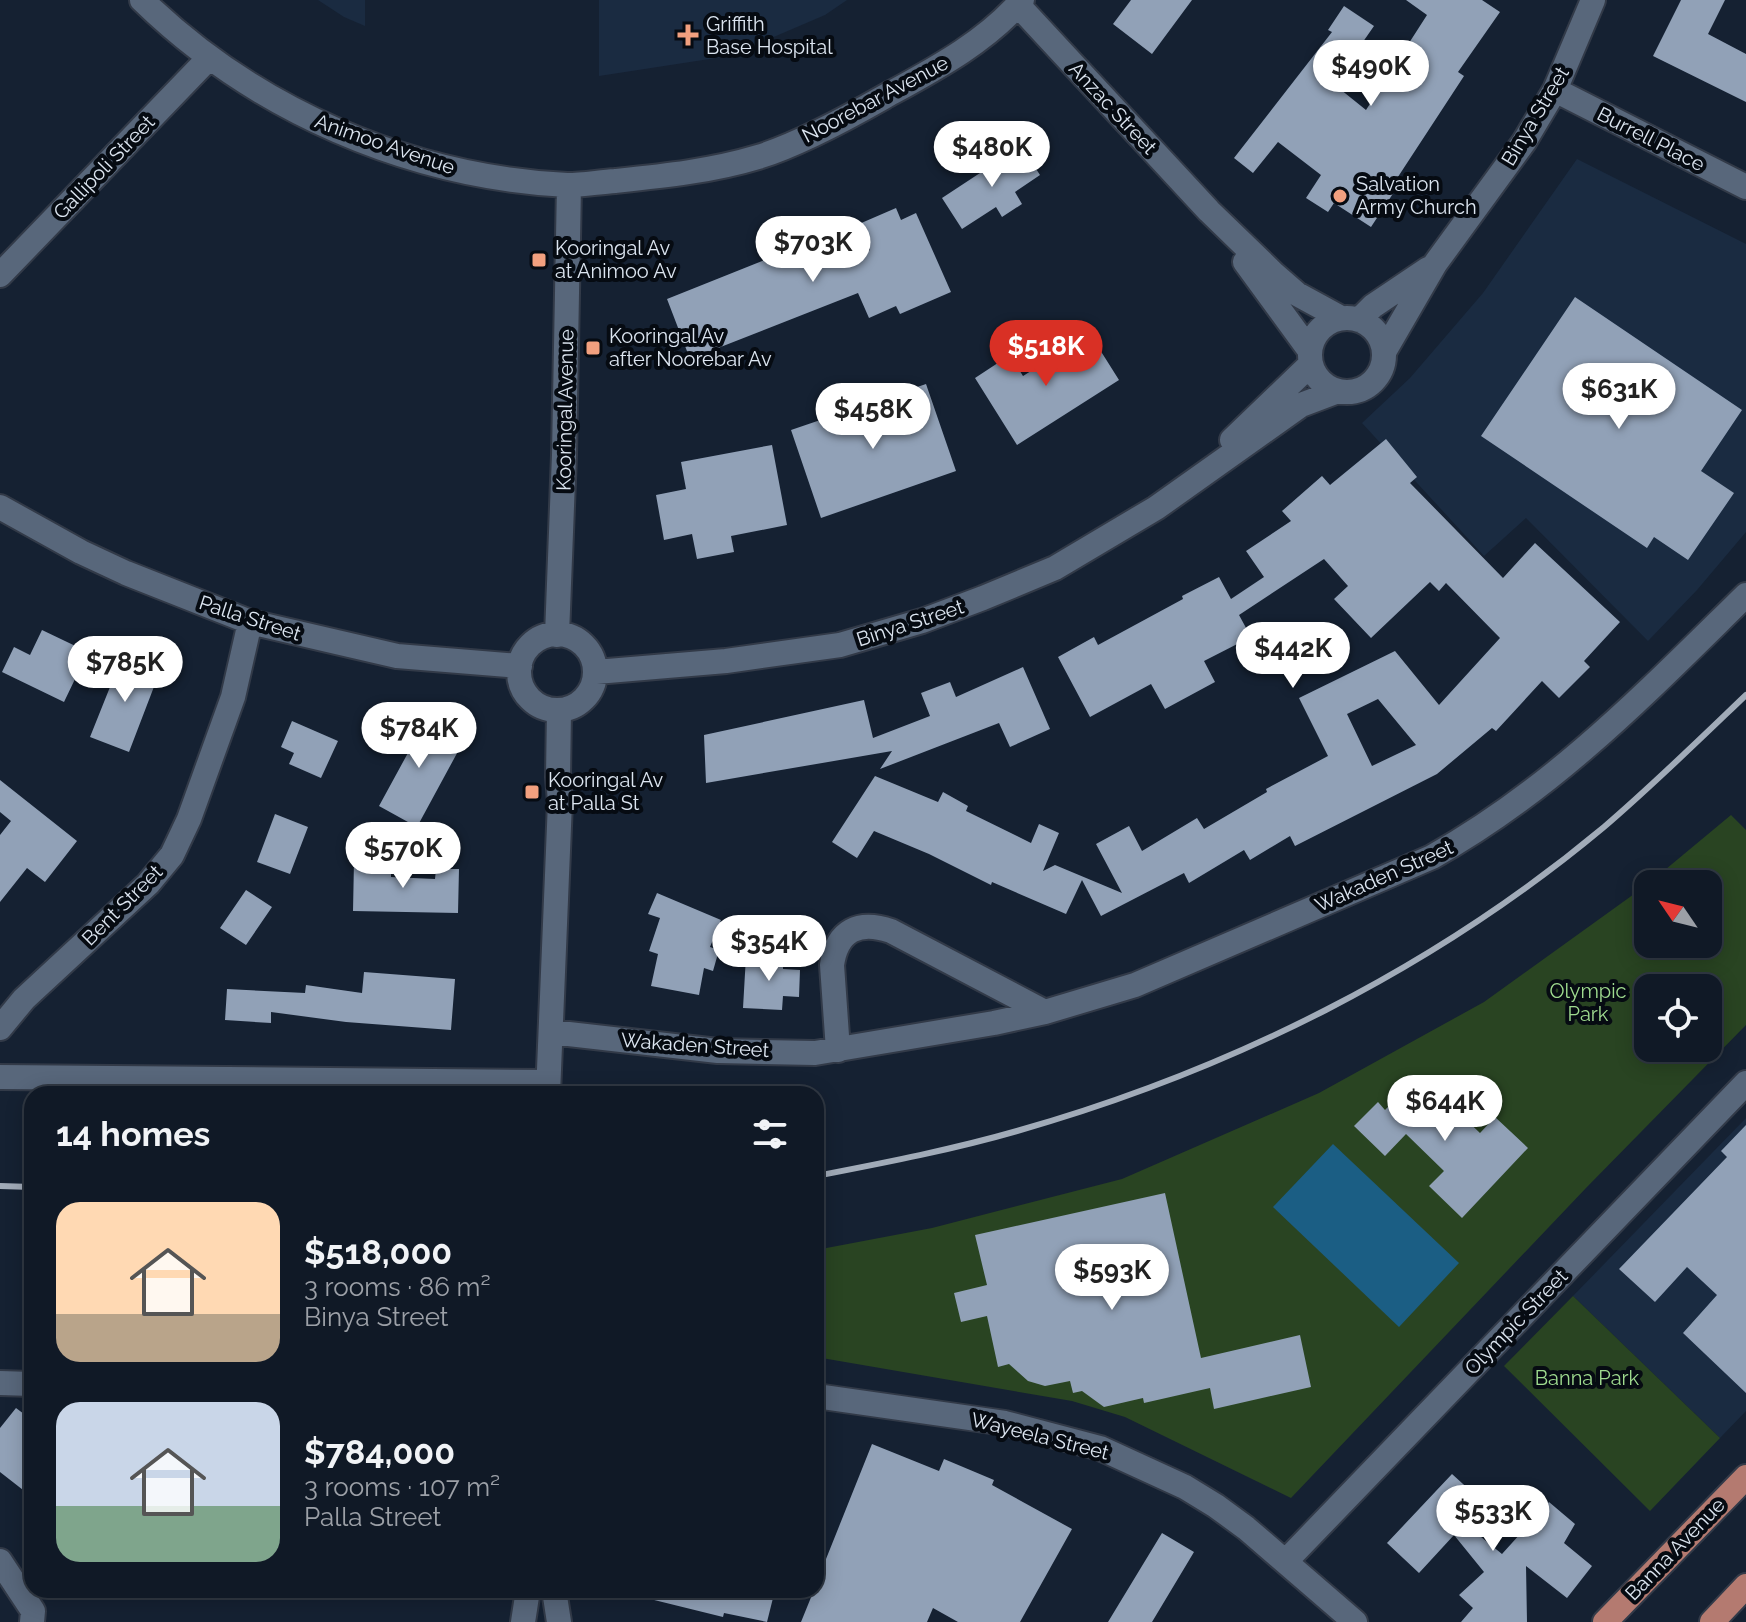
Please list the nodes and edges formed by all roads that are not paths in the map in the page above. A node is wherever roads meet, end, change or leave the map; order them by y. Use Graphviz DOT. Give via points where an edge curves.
graph roads {
  1 [pos="142,0"];
  2 [pos="1593,0"];
  3 [pos="1020,3"];
  4 [pos="209,58"];
  5 [pos="1555,90"];
  6 [pos="569,185"];
  7 [pos="1746,187"];
  8 [pos="1209,211"];
  9 [pos="1435,264"];
  10 [pos="0,275"];
  11 [pos="1350,319"];
  12 [pos="1384,352"];
  13 [pos="1311,358"];
  14 [pos="1338,391"];
  15 [pos="1195,480"];
  16 [pos="0,507"];
  17 [pos="1746,595"];
  18 [pos="250,622"];
  19 [pos="557,635"];
  20 [pos="520,666"];
  21 [pos="596,672"];
  22 [pos="559,710"];
  23 [pos="1045,1012"];
  24 [pos="0,1028"];
  25 [pos="551,1032"];
  26 [pos="838,1050"];
  27 [pos="0,1077"];
  28 [pos="1746,1083"];
  29 [pos="448,1086"];
  30 [pos="548,1086"];
  31 [pos="0,1383"];
  32 [pos="24,1384"];
  33 [pos="824,1397"];
  34 [pos="1746,1477"];
  35 [pos="0,1561"];
  36 [pos="1286,1561"];
  37 [pos="1746,1586"];
  38 [pos="24,1597"];
  39 [pos="24,1598"];
  40 [pos="527,1598"];
  41 [pos="555,1598"];
  42 [pos="32,1622"];
  43 [pos="523,1622"];
  44 [pos="559,1622"];
  45 [pos="1355,1622"];
  46 [pos="1605,1622"];
  47 [pos="1712,1622"];
  1 -- 4 [label="street, Animoo Avenue"];
  2 -- 5 [label="street, Binya Street"];
  3 -- 6 [label="street, Noorebar Avenue" via="956,57 853,115 760,156 679,174"];
  3 -- 8 [label="street, Anzac Street"];
  4 -- 6 [label="street, Animoo Avenue" via="259,92 354,137 446,167"];
  4 -- 10 [label="street, Gallipoli Street"];
  5 -- 7 [label="street, Burrell Place"];
  5 -- 9 [label="street, Binya Street" via="1524,142"];
  6 -- 19 [label="street, Kooringal Avenue"];
  8 -- 11 [label="street, Anzac Street" via="1297,294"];
  8 -- 13 [label="street, Anzac Street"];
  9 -- 11 [label="street, Binya Street"];
  9 -- 12 [label="street, Binya Street"];
  11 -- 12 [label="street" via="1376,332"];
  11 -- 13 [label="street" via="1320,329"];
  12 -- 14 [label="street" via="1370,383"];
  13 -- 14 [label="street" via="1321,382"];
  13 -- 15 [label="street, Binya Street"];
  14 -- 15 [label="street, Binya Street" via="1301,405"];
  15 -- 21 [label="street, Binya Street" via="1055,568 922,621 840,645"];
  16 -- 18 [label="street, Palla Street" via="126,573"];
  17 -- 23 [label="street, Wakaden Street" via="1570,763 1476,832 1432,857 1189,964"];
  18 -- 20 [label="street, Palla Street" via="397,656"];
  18 -- 24 [label="street, Bent Street" via="233,697 172,855"];
  19 -- 20 [label="street" via="538,639"];
  19 -- 21 [label="street" via="581,641"];
  20 -- 22 [label="street" via="530,698"];
  21 -- 22 [label="street" via="582,701"];
  22 -- 25 [label="street"];
  23 -- 26 [label="street, Wakaden Street"];
  23 -- 26 [label="street" via="891,931 859,926 833,952"];
  25 -- 26 [label="street, Wakaden Street" via="718,1051"];
  25 -- 30 [label="street"];
  27 -- 29 [label="street"];
  28 -- 36 [label="street, Olympic Street"];
  31 -- 32 [label="street"];
  33 -- 36 [label="street, Wayeela Street" via="1005,1423 1100,1448 1185,1487"];
  34 -- 46 [label="main road, Banna Avenue"];
  35 -- 38 [label="street"];
  36 -- 45 [label="street, Wayeela Street"];
  37 -- 47 [label="main road"];
  39 -- 42 [label="street" via="33,1611"];
  40 -- 43 [label="street"];
  41 -- 44 [label="street"];
}
